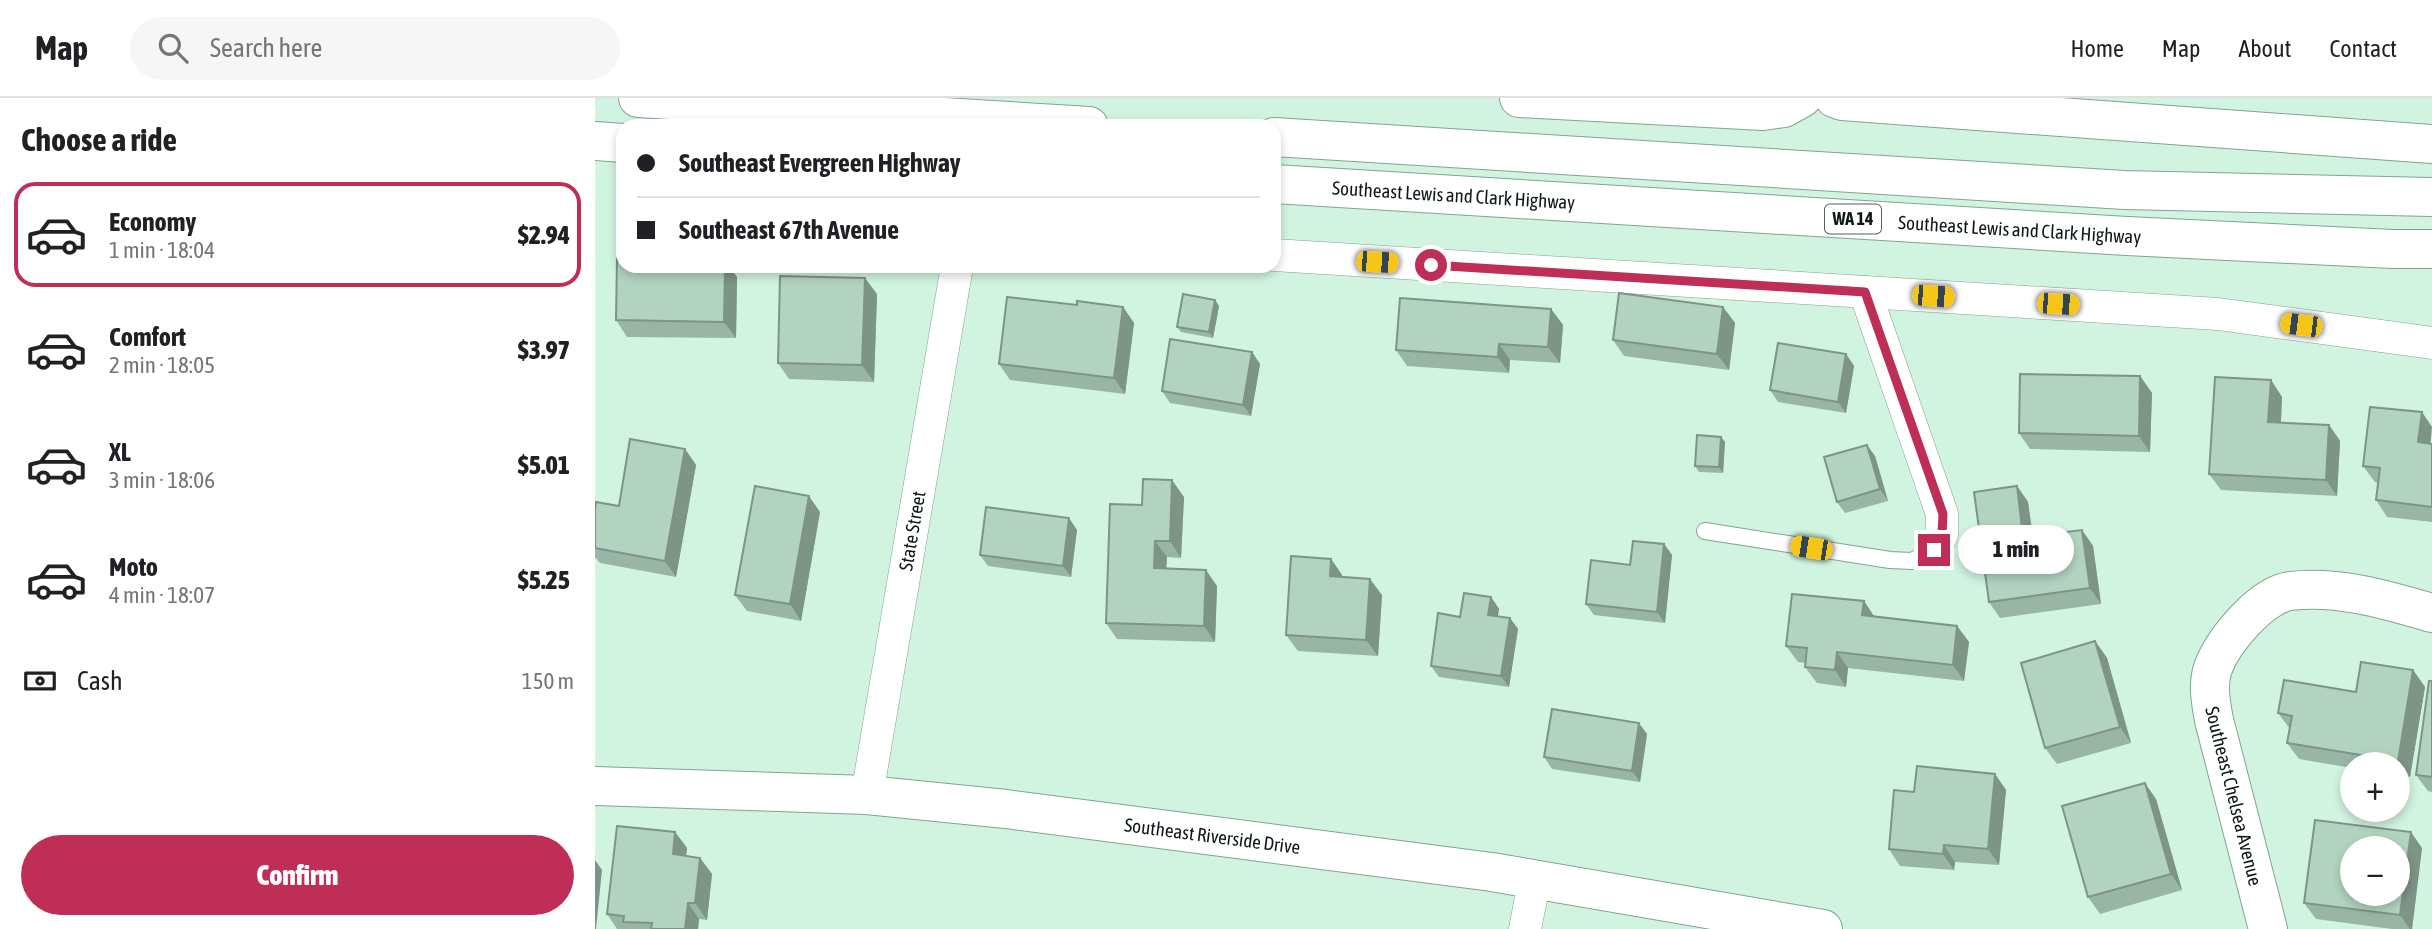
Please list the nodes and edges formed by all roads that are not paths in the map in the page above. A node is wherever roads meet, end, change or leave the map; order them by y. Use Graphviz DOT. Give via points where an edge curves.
graph roads {
  1 [pos="638,98"];
  2 [pos="1520,98"];
  3 [pos="1802,98"];
  4 [pos="1834,98"];
  5 [pos="976,119"];
  6 [pos="1281,137"];
  7 [pos="595,141"];
  8 [pos="616,142"];
  9 [pos="2432,144"];
  10 [pos="1281,184"];
  11 [pos="2432,197"];
  12 [pos="2432,248"];
  13 [pos="1281,255"];
  14 [pos="956,273"];
  15 [pos="1865,292"];
  16 [pos="2432,343"];
  17 [pos="1705,531"];
  18 [pos="1934,550"];
  19 [pos="2432,613"];
  20 [pos="595,786"];
  21 [pos="867,795"];
  22 [pos="1535,878"];
  23 [pos="1525,929"];
  24 [pos="1823,929"];
  25 [pos="2268,929"];
  1 -- 5 [label="main road"];
  2 -- 3 [label="main road" via="1763,111 1784,108"];
  4 -- 9 [label="main road"];
  6 -- 11 [label="main road" via="2124,190"];
  7 -- 8 [label="main road"];
  10 -- 12 [label="main road, Southeast Lewis and Clark Highway / WA 14" via="2113,235"];
  13 -- 15 [label="street"];
  14 -- 21 [label="street, State Street"];
  15 -- 16 [label="street" via="2218,314"];
  15 -- 18 [label="street" via="1943,514 1942,535"];
  17 -- 18 [label="lane" via="1890,560 1912,561"];
  19 -- 25 [label="main road, Southeast Chelsea Avenue" via="2336,591 2287,591 2260,606 2231,634 2212,669 2209,695 2214,720"];
  20 -- 21 [label="main road, Southeast Riverside Drive"];
  21 -- 22 [label="main road, Southeast Riverside Drive" via="1189,831"];
  22 -- 23 [label="street"];
  22 -- 24 [label="main road, Southeast Riverside Drive"];
}
